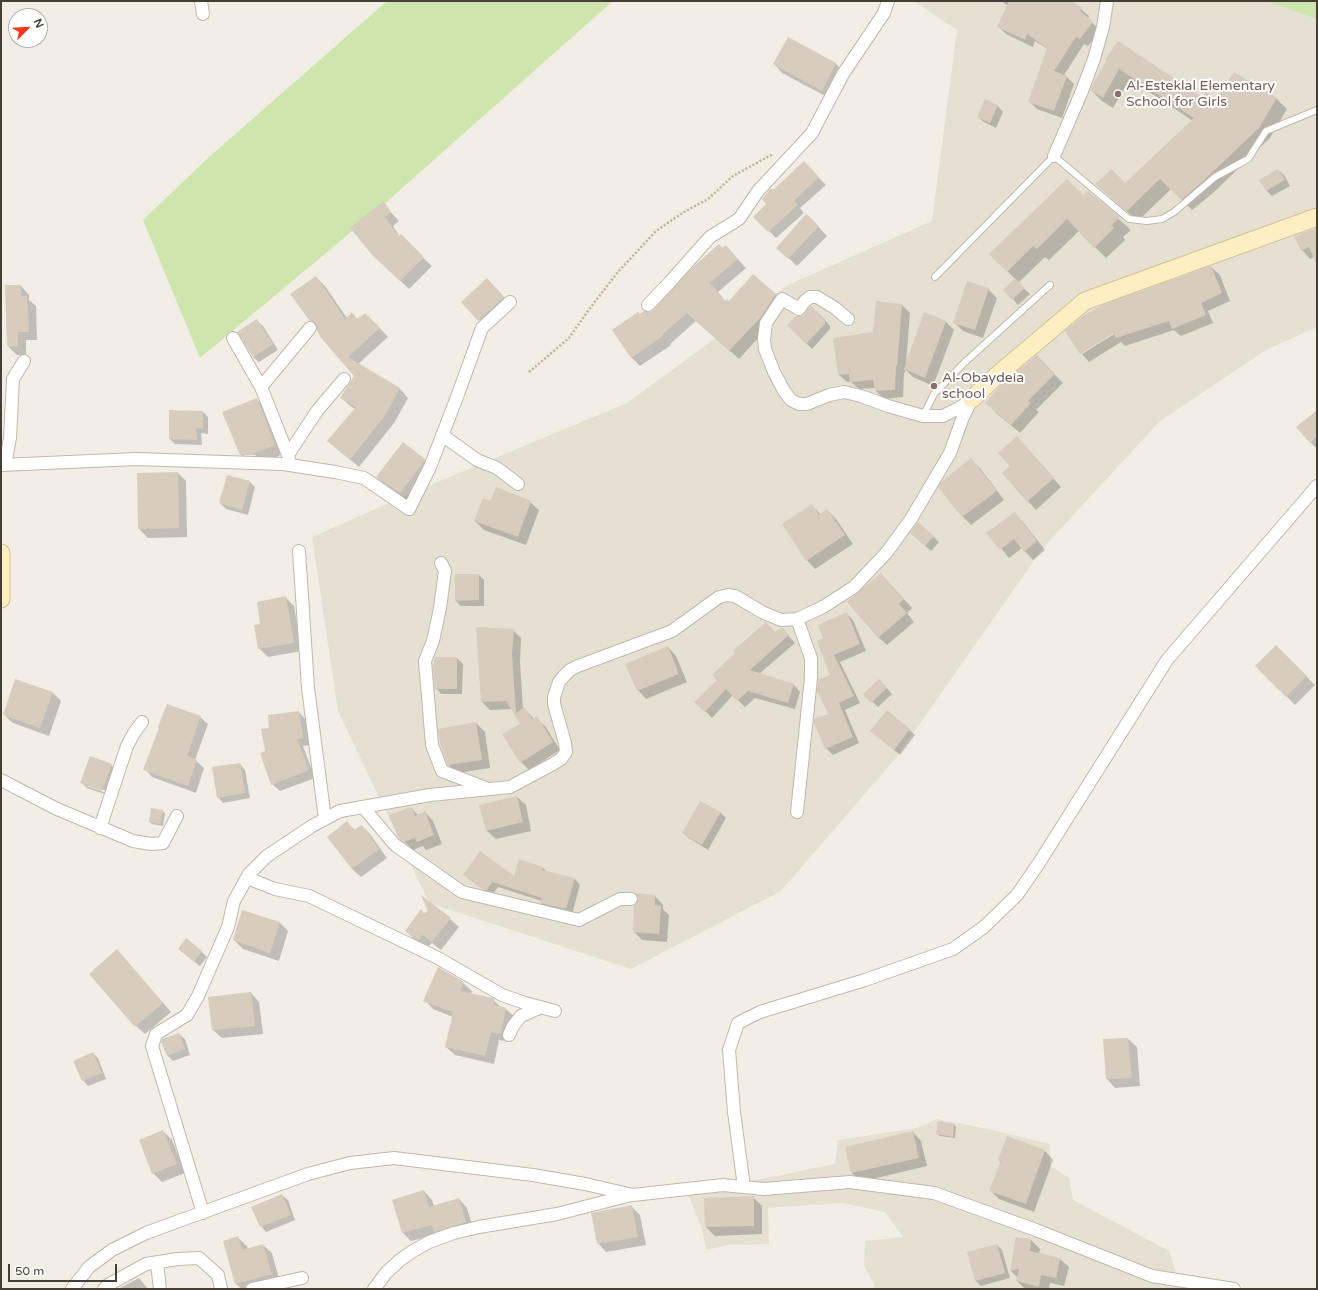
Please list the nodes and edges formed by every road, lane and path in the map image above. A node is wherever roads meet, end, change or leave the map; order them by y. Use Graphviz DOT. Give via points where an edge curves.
graph roads {
  1 [pos="201,1"];
  2 [pos="888,1"];
  3 [pos="1107,1"];
  4 [pos="203,14"];
  5 [pos="1317,110"];
  6 [pos="779,151"];
  7 [pos="1054,156"];
  8 [pos="1317,217"];
  9 [pos="935,277"];
  10 [pos="1050,285"];
  11 [pos="510,302"];
  12 [pos="648,305"];
  13 [pos="848,319"];
  14 [pos="310,328"];
  15 [pos="233,338"];
  16 [pos="24,361"];
  17 [pos="529,372"];
  18 [pos="344,379"];
  19 [pos="261,387"];
  20 [pos="972,400"];
  21 [pos="923,416"];
  22 [pos="442,435"];
  23 [pos="289,460"];
  24 [pos="3,465"];
  25 [pos="518,484"];
  26 [pos="1317,486"];
  27 [pos="299,551"];
  28 [pos="1,553"];
  29 [pos="441,563"];
  30 [pos="1,599"];
  31 [pos="797,619"];
  32 [pos="142,722"];
  33 [pos="1,780"];
  34 [pos="488,789"];
  35 [pos="363,807"];
  36 [pos="797,812"];
  37 [pos="177,816"];
  38 [pos="325,818"];
  39 [pos="100,828"];
  40 [pos="247,878"];
  41 [pos="631,899"];
  42 [pos="541,1007"];
  43 [pos="555,1011"];
  44 [pos="509,1035"];
  45 [pos="744,1187"];
  46 [pos="632,1195"];
  47 [pos="203,1212"];
  48 [pos="157,1263"];
  49 [pos="302,1278"];
  50 [pos="72,1289"];
  51 [pos="104,1289"];
  52 [pos="160,1289"];
  53 [pos="221,1289"];
  54 [pos="252,1289"];
  55 [pos="374,1289"];
  56 [pos="1234,1289"];
  1 -- 4 [label="street"];
  2 -- 12 [label="street" via="884,13 843,74 812,133 758,191 739,219 710,236"];
  3 -- 7 [label="street" via="1094,60"];
  5 -- 7 [label="lane" via="1266,131 1248,159 1215,177 1174,212 1147,221 1129,219"];
  6 -- 17 [label="path" via="733,176 708,199 656,231 617,273 569,338"];
  7 -- 9 [label="lane"];
  8 -- 20 [label="street" via="1085,301 995,377"];
  10 -- 21 [label="lane" via="965,362 934,394"];
  11 -- 22 [label="street" via="482,328"];
  13 -- 21 [label="street" via="817,297 810,297 804,301 799,309 782,299 766,323 764,339 765,349 784,391 799,404 807,404 844,392"];
  14 -- 19 [label="street"];
  15 -- 19 [label="street"];
  16 -- 24 [label="street" via="13,379 10,438"];
  18 -- 23 [label="street" via="317,411"];
  19 -- 23 [label="street"];
  20 -- 21 [label="street" via="943,416"];
  20 -- 31 [label="street" via="950,453 911,519 887,552 854,587 823,607"];
  22 -- 23 [label="street" via="430,467 409,509 364,478"];
  22 -- 25 [label="street" via="477,460 497,468"];
  23 -- 24 [label="street" via="136,460"];
  26 -- 45 [label="street" via="1167,660 1039,863 1017,895 984,927 953,949 865,980 760,1012 738,1024 729,1050"];
  27 -- 38 [label="street" via="308,688"];
  28 -- 30 [label="street"];
  29 -- 34 [label="street" via="445,571 440,608 433,642 425,661 432,745 442,772"];
  31 -- 34 [label="street" via="773,618 741,599 728,595 719,597 672,631 570,670 559,682 554,696 566,752 553,764 510,787"];
  31 -- 36 [label="street" via="811,658"];
  32 -- 39 [label="street" via="127,746"];
  33 -- 39 [label="street"];
  34 -- 35 [label="street" via="430,795"];
  35 -- 38 [label="street" via="340,811"];
  35 -- 41 [label="street" via="394,845 462,892 583,922 620,899"];
  37 -- 39 [label="street" via="163,843 133,841"];
  38 -- 40 [label="street" via="267,856"];
  40 -- 42 [label="street" via="275,889 309,896 438,958 502,995"];
  40 -- 47 [label="street" via="234,901 228,927 198,996 186,1015 156,1034 152,1046"];
  42 -- 43 [label="street"];
  42 -- 44 [label="street" via="521,1016"];
  45 -- 46 [label="street" via="723,1185"];
  45 -- 56 [label="street" via="764,1189 850,1182 934,1193 1152,1276"];
  46 -- 47 [label="street" via="533,1175 394,1158 350,1163 308,1174"];
  46 -- 55 [label="street" via="557,1214 479,1227 429,1242 400,1260"];
  47 -- 50 [label="street" via="146,1233 112,1250 88,1267"];
  48 -- 51 [label="street" via="146,1264"];
  48 -- 52 [label="street"];
  48 -- 53 [label="street" via="199,1258 218,1275"];
  49 -- 54 [label="street"];
}
